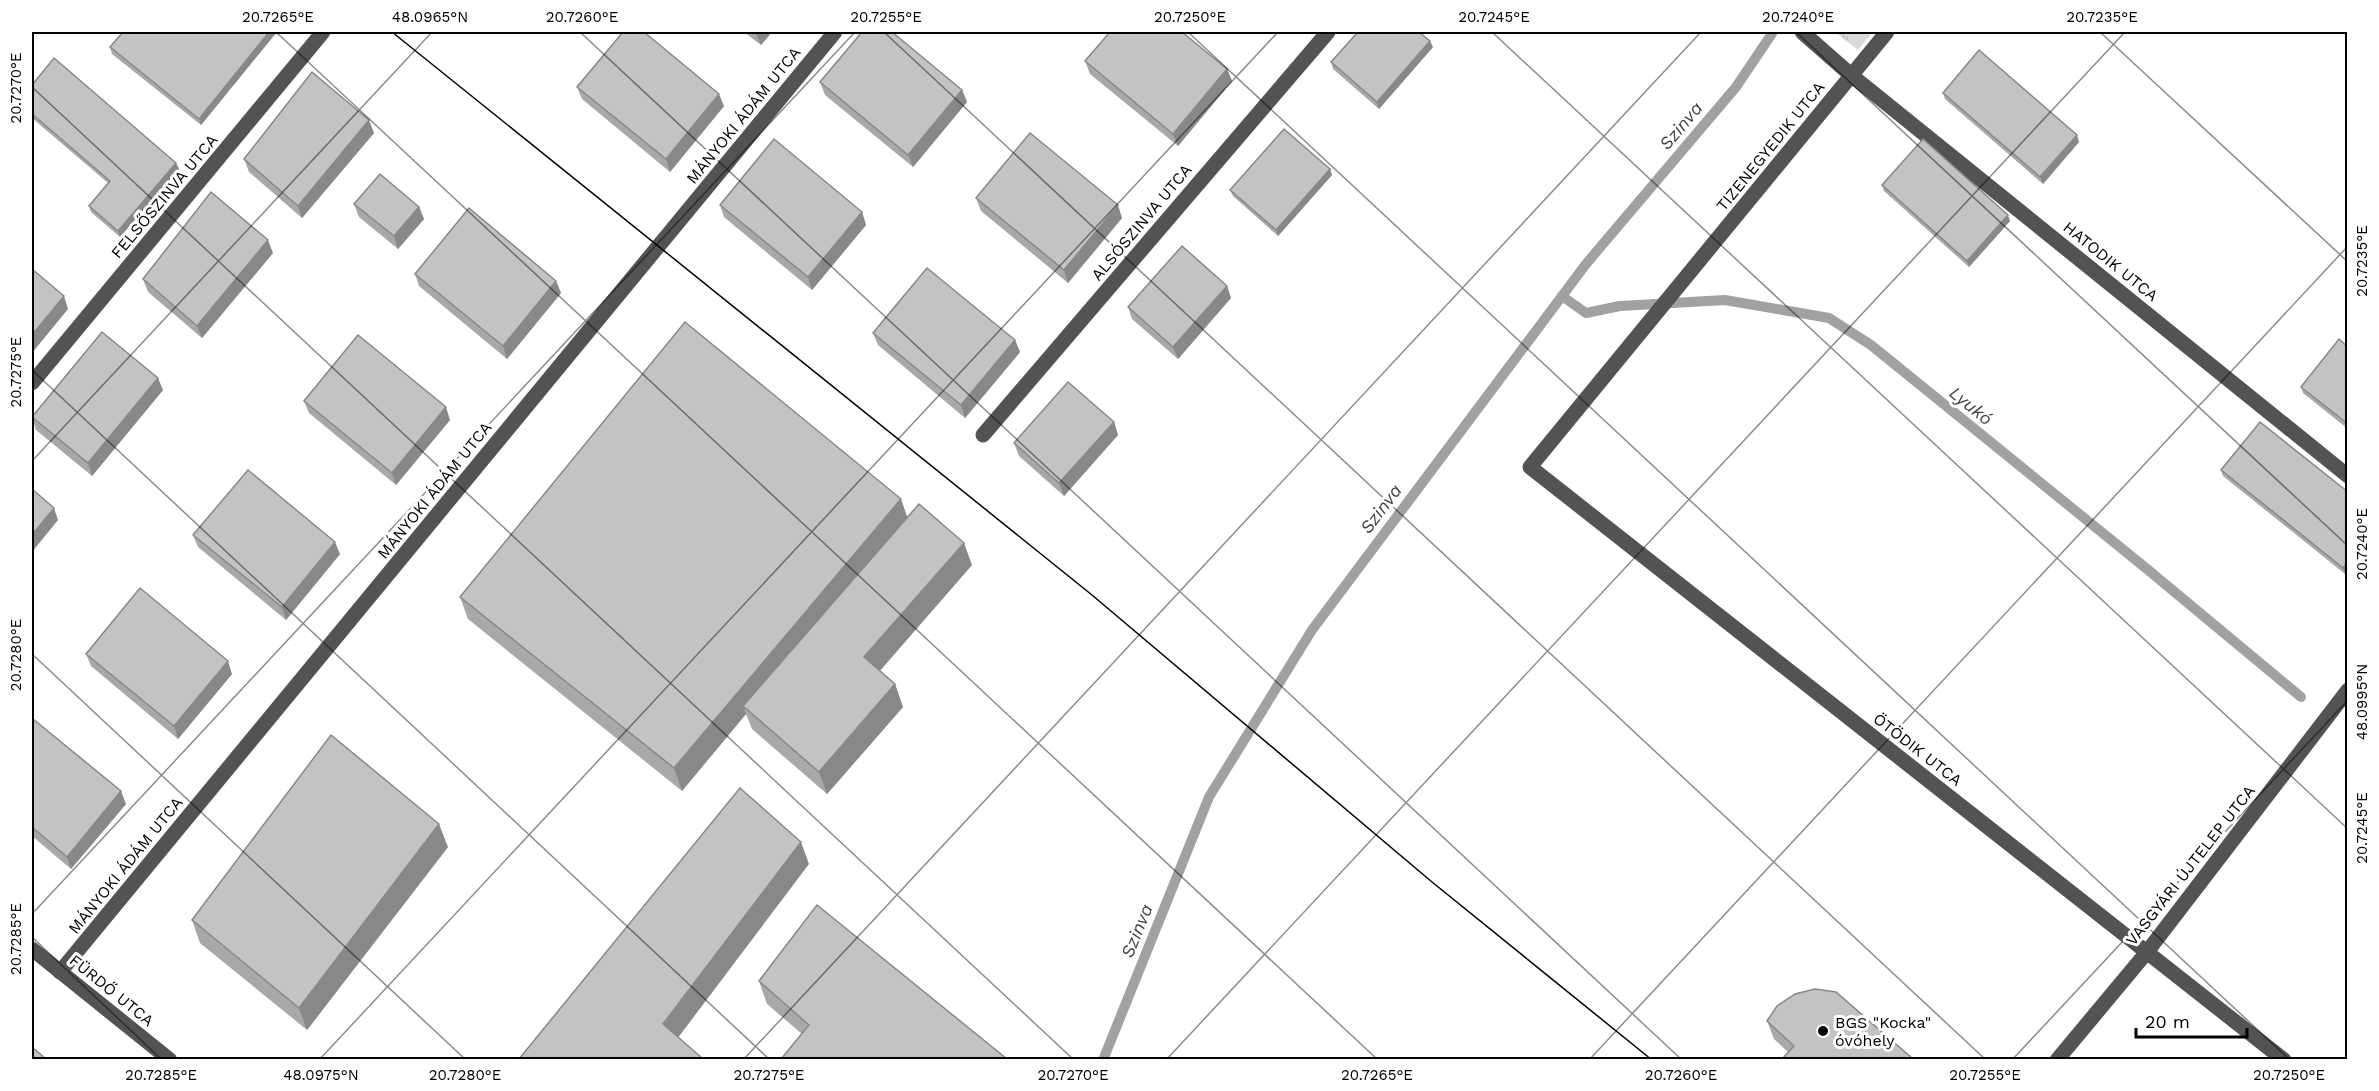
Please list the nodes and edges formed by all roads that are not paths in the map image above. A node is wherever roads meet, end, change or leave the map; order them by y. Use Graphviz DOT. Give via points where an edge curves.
graph roads {
  1 [pos="323,32"];
  2 [pos="835,32"];
  3 [pos="1328,32"];
  4 [pos="1802,32"];
  5 [pos="1887,32"];
  6 [pos="1851,75"];
  7 [pos="32,383"];
  8 [pos="983,435"];
  9 [pos="1530,467"];
  10 [pos="2348,476"];
  11 [pos="2348,690"];
  12 [pos="32,949"];
  13 [pos="2147,952"];
  14 [pos="60,972"];
  15 [pos="170,1059"];
  16 [pos="2056,1059"];
  17 [pos="2284,1059"];
  1 -- 7 [label="street, FELSŐSZINVA UTCA"];
  2 -- 14 [label="street, MÁNYOKI ÁDÁM UTCA"];
  3 -- 8 [label="street, ALSÓSZINVA UTCA"];
  4 -- 6 [label="street, HATODIK UTCA"];
  5 -- 6 [label="street, TIZENEGYEDIK UTCA"];
  6 -- 9 [label="street, TIZENEGYEDIK UTCA"];
  6 -- 10 [label="street, HATODIK UTCA"];
  9 -- 13 [label="street, ÖTÖDIK UTCA"];
  11 -- 13 [label="street, VASGYÁRI ÚJTELEP UTCA"];
  12 -- 14 [label="street, FÜRDŐ UTCA"];
  13 -- 16 [label="street, VASGYÁRI ÚJTELEP UTCA"];
  13 -- 17 [label="street, ÖTÖDIK UTCA"];
  14 -- 15 [label="street, FÜRDŐ UTCA"];
}
